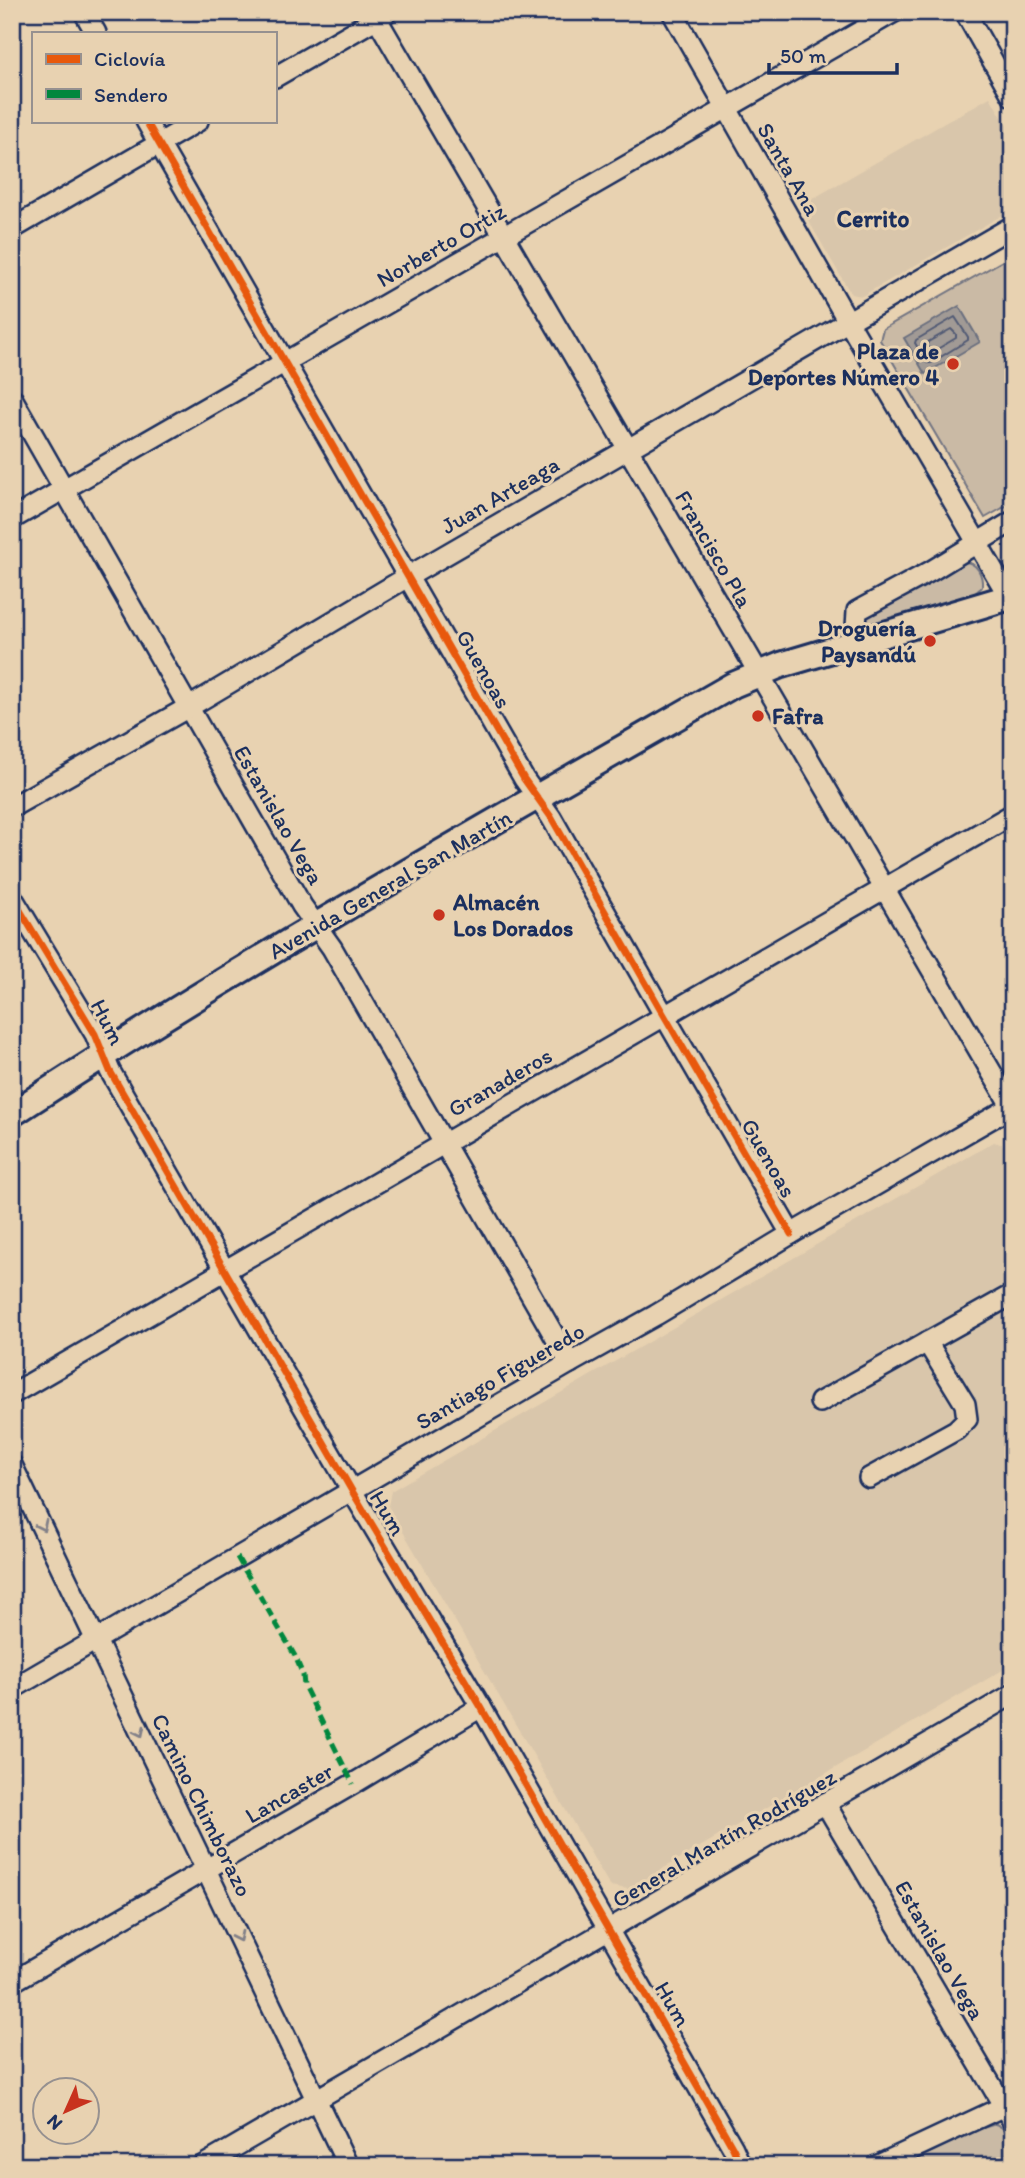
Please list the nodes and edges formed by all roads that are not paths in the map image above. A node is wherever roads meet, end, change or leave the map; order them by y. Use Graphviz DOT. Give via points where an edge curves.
graph roads {
  1 [pos="84,12"];
  2 [pos="672,12"];
  3 [pos="894,12"];
  4 [pos="965,12"];
  5 [pos="379,14"];
  6 [pos="95,32"];
  7 [pos="276,76"];
  8 [pos="1013,97"];
  9 [pos="727,110"];
  10 [pos="147,122"];
  11 [pos="196,122"];
  12 [pos="159,143"];
  13 [pos="1013,226"];
  14 [pos="12,229"];
  15 [pos="504,237"];
  16 [pos="849,323"];
  17 [pos="285,361"];
  18 [pos="12,398"];
  19 [pos="628,450"];
  20 [pos="64,489"];
  21 [pos="12,519"];
  22 [pos="1013,521"];
  23 [pos="977,541"];
  24 [pos="409,576"];
  25 [pos="1011,599"];
  26 [pos="855,642"];
  27 [pos="758,674"];
  28 [pos="189,707"];
  29 [pos="537,797"];
  30 [pos="12,807"];
  31 [pos="1013,814"];
  32 [pos="885,888"];
  33 [pos="12,897"];
  34 [pos="317,926"];
  35 [pos="664,1015"];
  36 [pos="104,1054"];
  37 [pos="1012,1107"];
  38 [pos="12,1114"];
  39 [pos="443,1143"];
  40 [pos="791,1234"];
  41 [pos="224,1269"];
  42 [pos="1013,1294"];
  43 [pos="927,1342"];
  44 [pos="570,1363"];
  45 [pos="12,1394"];
  46 [pos="820,1402"];
  47 [pos="12,1465"];
  48 [pos="869,1478"];
  49 [pos="352,1491"];
  50 [pos="96,1640"];
  51 [pos="12,1689"];
  52 [pos="1013,1693"];
  53 [pos="481,1707"];
  54 [pos="825,1803"];
  55 [pos="206,1870"];
  56 [pos="607,1928"];
  57 [pos="12,1982"];
  58 [pos="316,2099"];
  59 [pos="1010,2110"];
  60 [pos="737,2157"];
  61 [pos="202,2166"];
  62 [pos="348,2166"];
  63 [pos="750,2166"];
  64 [pos="876,2166"];
  1 -- 6 [label="street"];
  2 -- 9 [label="street, Santa Ana"];
  3 -- 9 [label="street, Norberto Ortiz"];
  4 -- 8 [label="street"];
  5 -- 7 [label="street"];
  5 -- 15 [label="street, Francisco Pla"];
  9 -- 15 [label="street, Norberto Ortiz"];
  9 -- 16 [label="street, Santa Ana"];
  10 -- 12 [label="street, Guenoas"];
  11 -- 12 [label="street"];
  12 -- 14 [label="street"];
  12 -- 17 [label="street, Guenoas"];
  13 -- 16 [label="street, Juan Arteaga"];
  15 -- 17 [label="street, Norberto Ortiz"];
  15 -- 19 [label="street, Francisco Pla"];
  16 -- 19 [label="street, Juan Arteaga"];
  16 -- 23 [label="street, Santa Ana"];
  17 -- 20 [label="street, Norberto Ortiz"];
  17 -- 24 [label="street, Guenoas"];
  18 -- 20 [label="street, Estanislao Vega"];
  19 -- 24 [label="street, Juan Arteaga"];
  19 -- 27 [label="street, Francisco Pla"];
  20 -- 21 [label="street, Norberto Ortiz"];
  20 -- 28 [label="street, Estanislao Vega"];
  22 -- 23 [label="street"];
  23 -- 25 [label="street, Santa Ana"];
  23 -- 26 [label="street" via="858,611"];
  24 -- 28 [label="street, Juan Arteaga"];
  24 -- 29 [label="street, Guenoas"];
  25 -- 26 [label="main road, Avenida General San Martín"];
  26 -- 27 [label="main road, Avenida General San Martín"];
  27 -- 29 [label="main road, Avenida General San Martín"];
  27 -- 32 [label="street, Francisco Pla"];
  28 -- 30 [label="street, Juan Arteaga"];
  28 -- 34 [label="street, Estanislao Vega"];
  29 -- 34 [label="main road, Avenida General San Martín"];
  29 -- 35 [label="street, Guenoas"];
  31 -- 32 [label="street, Granaderos"];
  32 -- 35 [label="street, Granaderos"];
  32 -- 37 [label="street, Francisco Pla"];
  33 -- 36 [label="street, Hum"];
  34 -- 36 [label="main road, Avenida General San Martín"];
  34 -- 39 [label="street, Estanislao Vega"];
  35 -- 39 [label="street, Granaderos"];
  35 -- 40 [label="street, Guenoas"];
  36 -- 38 [label="main road, Avenida General San Martín"];
  36 -- 41 [label="street, Hum"];
  37 -- 40 [label="street, Santiago Figueredo"];
  39 -- 41 [label="street, Granaderos"];
  39 -- 44 [label="street, Estanislao Vega"];
  40 -- 44 [label="street, Santiago Figueredo"];
  41 -- 45 [label="street, Granaderos"];
  41 -- 49 [label="street, Hum"];
  42 -- 43 [label="street"];
  43 -- 46 [label="street"];
  43 -- 48 [label="street" via="965,1404 968,1419"];
  44 -- 49 [label="street, Santiago Figueredo"];
  47 -- 50 [label="street, Camino Chimborazo, one-way"];
  49 -- 50 [label="street, Santiago Figueredo"];
  49 -- 53 [label="street, Hum"];
  50 -- 51 [label="street, Santiago Figueredo"];
  50 -- 55 [label="street, Camino Chimborazo, one-way"];
  52 -- 54 [label="street, General Martín Rodríguez"];
  53 -- 55 [label="street, Lancaster"];
  53 -- 56 [label="street, Hum"];
  54 -- 56 [label="street, General Martín Rodríguez"];
  54 -- 59 [label="street, Estanislao Vega"];
  55 -- 57 [label="street, Lancaster"];
  55 -- 58 [label="street, Camino Chimborazo, one-way"];
  56 -- 58 [label="street, General Martín Rodríguez"];
  56 -- 60 [label="street, Hum"];
  58 -- 61 [label="street, General Martín Rodríguez"];
  58 -- 62 [label="street, Camino Chimborazo"];
  59 -- 64 [label="street"];
  60 -- 63 [label="street, Hum"];
}
